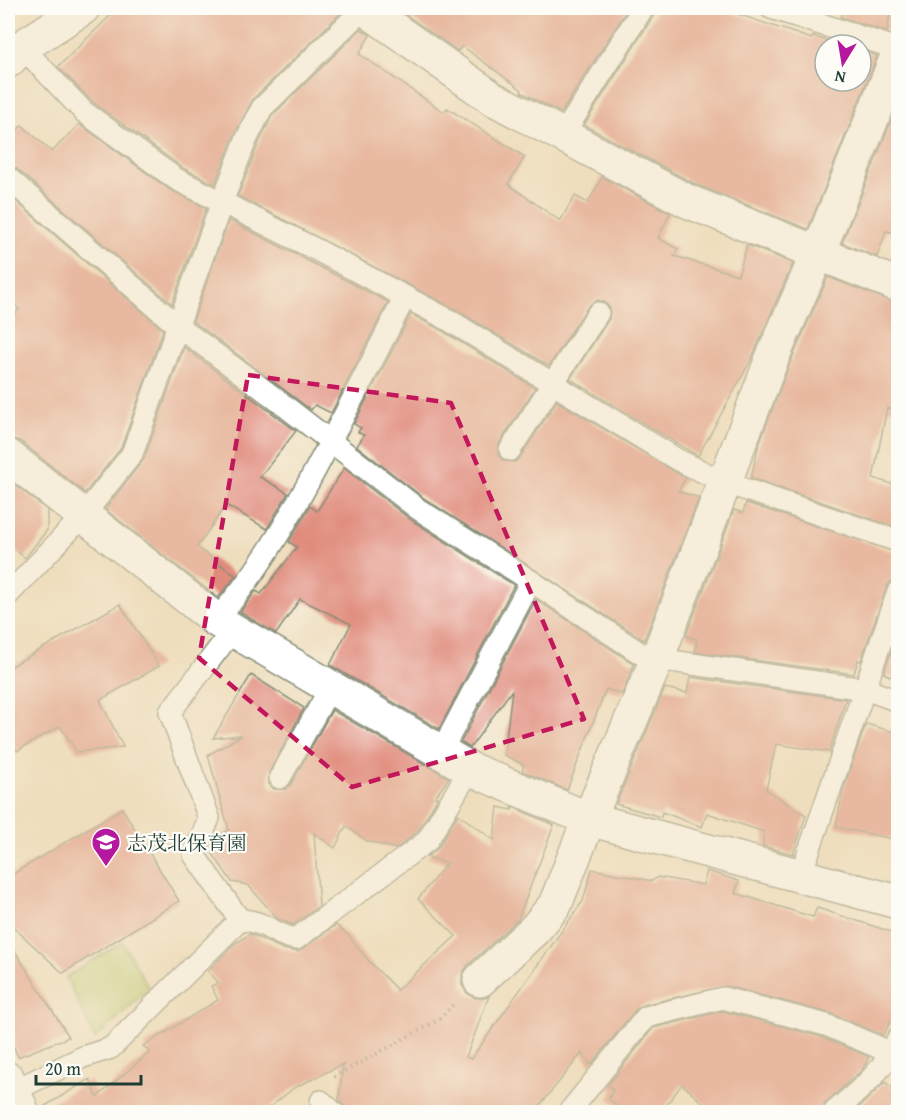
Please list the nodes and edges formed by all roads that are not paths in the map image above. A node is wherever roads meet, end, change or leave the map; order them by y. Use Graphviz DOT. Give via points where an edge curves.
graph roads {
  1 [pos="82,8"];
  2 [pos="364,8"];
  3 [pos="643,8"];
  4 [pos="771,8"];
  5 [pos="898,49"];
  6 [pos="15,54"];
  7 [pos="898,54"];
  8 [pos="562,135"];
  9 [pos="8,178"];
  10 [pos="222,202"];
  11 [pos="818,253"];
  12 [pos="898,285"];
  13 [pos="405,297"];
  14 [pos="598,313"];
  15 [pos="179,327"];
  16 [pos="552,384"];
  17 [pos="330,443"];
  18 [pos="510,450"];
  19 [pos="8,456"];
  20 [pos="726,483"];
  21 [pos="83,516"];
  22 [pos="898,541"];
  23 [pos="531,581"];
  24 [pos="898,592"];
  25 [pos="8,595"];
  26 [pos="224,625"];
  27 [pos="657,659"];
  28 [pos="330,688"];
  29 [pos="865,689"];
  30 [pos="898,701"];
  31 [pos="441,752"];
  32 [pos="470,769"];
  33 [pos="280,778"];
  34 [pos="589,819"];
  35 [pos="800,877"];
  36 [pos="898,902"];
  37 [pos="240,920"];
  38 [pos="480,980"];
  39 [pos="895,1046"];
  40 [pos="14,1094"];
  41 [pos="569,1113"];
  42 [pos="834,1113"];
  1 -- 6 [label="street"];
  2 -- 8 [label="street" via="492,99"];
  2 -- 10 [label="lane" via="262,108"];
  3 -- 8 [label="lane"];
  4 -- 5 [label="lane"];
  6 -- 10 [label="lane" via="84,112 176,179"];
  7 -- 11 [label="street"];
  8 -- 11 [label="street" via="687,201"];
  9 -- 15 [label="lane"];
  10 -- 13 [label="lane"];
  10 -- 15 [label="lane"];
  11 -- 12 [label="street"];
  11 -- 20 [label="street" via="773,356"];
  13 -- 16 [label="lane"];
  13 -- 17 [label="lane"];
  14 -- 16 [label="lane"];
  15 -- 17 [label="lane"];
  15 -- 21 [label="lane" via="132,454"];
  16 -- 18 [label="lane"];
  16 -- 20 [label="lane" via="678,460"];
  17 -- 23 [label="lane" via="444,527"];
  17 -- 26 [label="lane"];
  19 -- 21 [label="street"];
  20 -- 22 [label="lane"];
  20 -- 27 [label="street"];
  21 -- 25 [label="lane"];
  21 -- 26 [label="street"];
  23 -- 27 [label="lane" via="640,653"];
  23 -- 31 [label="lane"];
  24 -- 29 [label="lane"];
  26 -- 28 [label="street"];
  26 -- 37 [label="lane" via="170,712 209,818 194,855"];
  27 -- 29 [label="lane"];
  27 -- 34 [label="street"];
  28 -- 31 [label="street"];
  28 -- 33 [label="lane"];
  29 -- 30 [label="lane"];
  29 -- 35 [label="lane"];
  31 -- 32 [label="street"];
  32 -- 34 [label="street"];
  32 -- 37 [label="lane" via="427,840 296,939 282,937 254,920"];
  34 -- 35 [label="street"];
  34 -- 38 [label="street" via="555,905"];
  35 -- 36 [label="street"];
  37 -- 40 [label="lane" via="111,1048 83,1057"];
  39 -- 41 [label="lane" via="723,998 646,1017"];
  39 -- 42 [label="lane" via="876,1075"];
}
